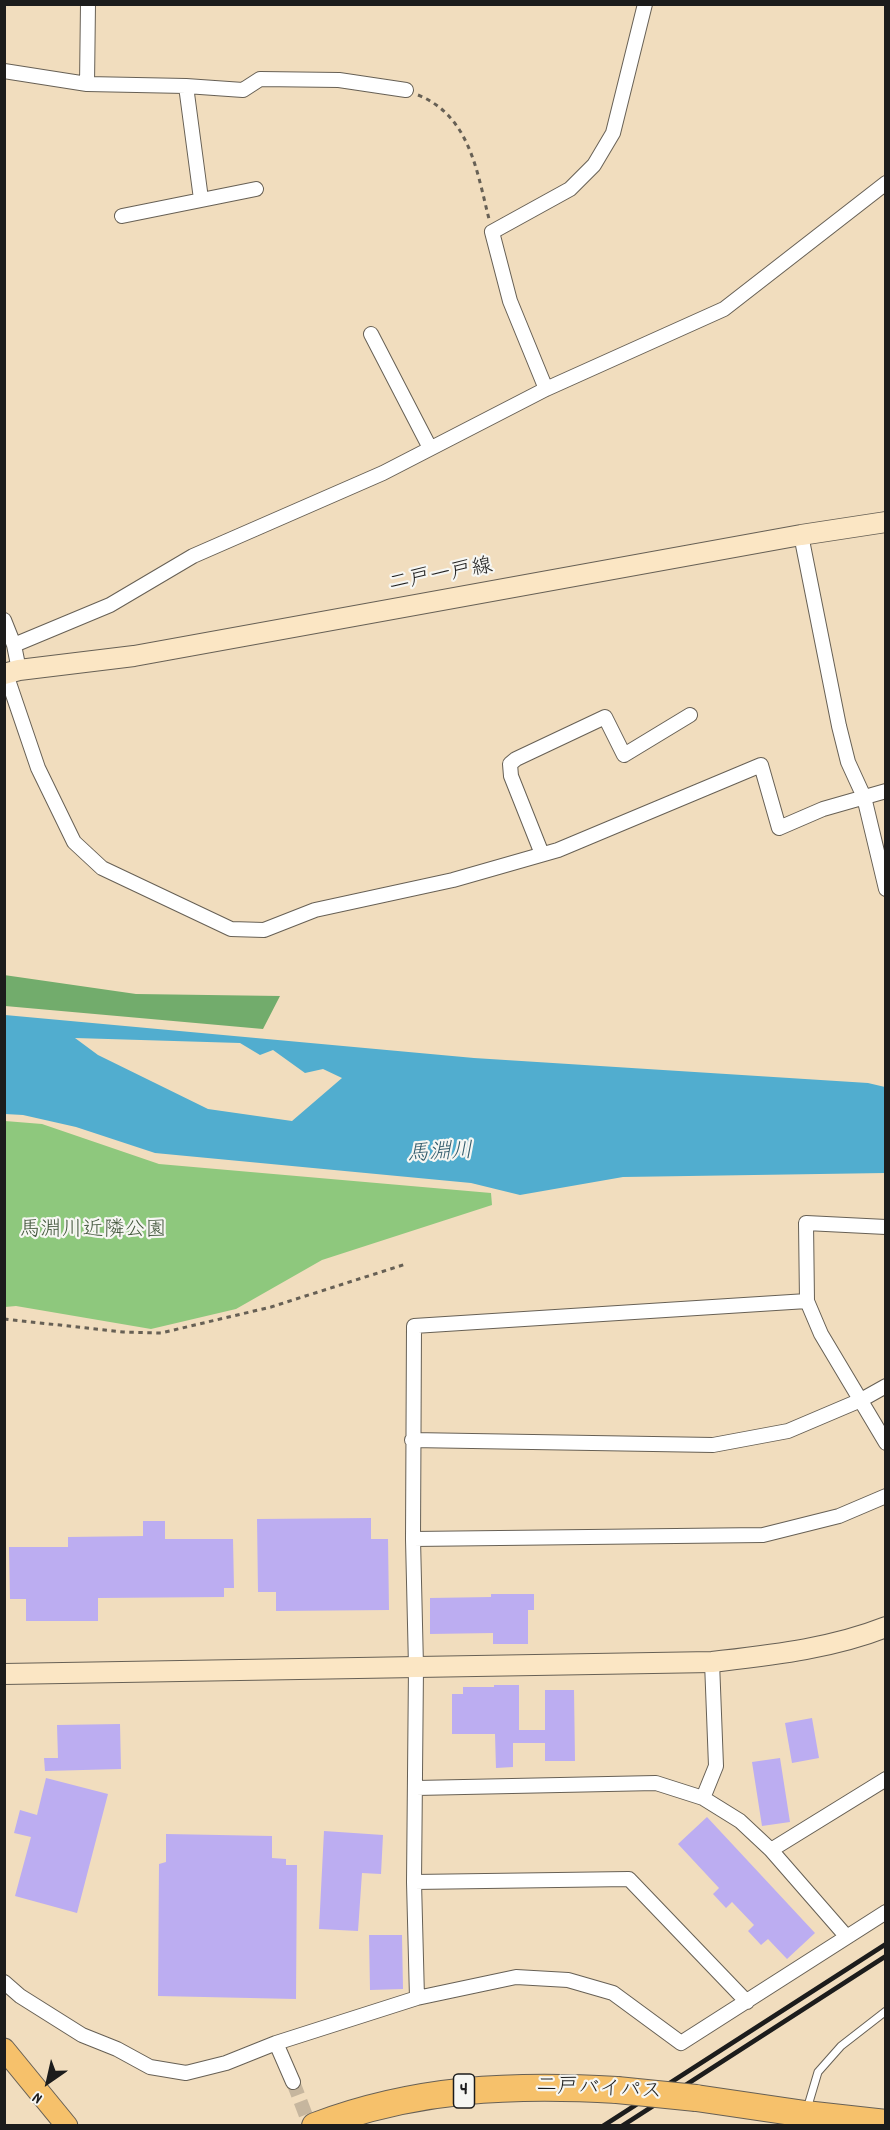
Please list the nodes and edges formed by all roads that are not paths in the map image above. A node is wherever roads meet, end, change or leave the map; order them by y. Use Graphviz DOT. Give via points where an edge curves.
graph roads {
  1 [pos="88,4"];
  2 [pos="645,4"];
  3 [pos="4,71"];
  4 [pos="87,84"];
  5 [pos="186,86"];
  6 [pos="406,90"];
  7 [pos="885,183"];
  8 [pos="256,189"];
  9 [pos="201,199"];
  10 [pos="122,216"];
  11 [pos="371,334"];
  12 [pos="546,389"];
  13 [pos="430,448"];
  14 [pos="885,522"];
  15 [pos="801,535"];
  16 [pos="4,620"];
  17 [pos="14,645"];
  18 [pos="10,673"];
  19 [pos="690,714"];
  20 [pos="885,791"];
  21 [pos="864,797"];
  22 [pos="542,854"];
  23 [pos="885,889"];
  24 [pos="885,1227"];
  25 [pos="807,1301"];
  26 [pos="885,1386"];
  27 [pos="861,1400"];
  28 [pos="412,1440"];
  29 [pos="885,1443"];
  30 [pos="885,1496"];
  31 [pos="413,1539"];
  32 [pos="885,1627"];
  33 [pos="712,1662"];
  34 [pos="417,1666"];
  35 [pos="4,1674"];
  36 [pos="885,1779"];
  37 [pos="417,1788"];
  38 [pos="703,1798"];
  39 [pos="771,1850"];
  40 [pos="414,1882"];
  41 [pos="885,1911"];
  42 [pos="846,1936"];
  43 [pos="4,1982"];
  44 [pos="417,1998"];
  45 [pos="747,2002"];
  46 [pos="885,2011"];
  47 [pos="276,2043"];
  48 [pos="4,2049"];
  49 [pos="293,2082"];
  50 [pos="805,2114"];
  51 [pos="885,2123"];
  52 [pos="67,2126"];
  53 [pos="315,2126"];
  1 -- 4 [label="street"];
  2 -- 12 [label="street" via="613,133 594,165 570,189 492,232 510,301"];
  3 -- 4 [label="street"];
  4 -- 5 [label="street"];
  5 -- 6 [label="street" via="243,90 260,79 339,80"];
  5 -- 9 [label="street"];
  7 -- 12 [label="street" via="724,309"];
  8 -- 9 [label="street"];
  9 -- 10 [label="street"];
  11 -- 13 [label="street"];
  12 -- 13 [label="street"];
  13 -- 17 [label="street" via="383,473 193,556 110,605"];
  14 -- 15 [label="street, 二戸一戸線"];
  15 -- 18 [label="street, 二戸一戸線" via="134,656"];
  15 -- 21 [label="street" via="839,726 848,762"];
  16 -- 17 [label="street"];
  17 -- 18 [label="street"];
  18 -- 22 [label="street" via="38,768 74,842 102,868 231,929 264,930 315,910 453,880"];
  19 -- 22 [label="street" via="624,755 605,717 510,764 511,776"];
  20 -- 21 [label="street"];
  21 -- 22 [label="street" via="779,828 761,765"];
  21 -- 23 [label="street"];
  24 -- 25 [label="street" via="806,1223"];
  25 -- 27 [label="street" via="821,1334"];
  25 -- 28 [label="street" via="414,1326"];
  26 -- 27 [label="street"];
  27 -- 28 [label="street" via="788,1431 713,1444"];
  27 -- 29 [label="street"];
  28 -- 31 [label="street"];
  30 -- 31 [label="street" via="839,1516 763,1535"];
  31 -- 34 [label="street"];
  32 -- 33 [label="street" via="801,1651"];
  33 -- 34 [label="street"];
  33 -- 38 [label="street" via="716,1766"];
  34 -- 35 [label="street"];
  34 -- 37 [label="street"];
  36 -- 39 [label="street"];
  37 -- 38 [label="street" via="656,1783"];
  37 -- 40 [label="street"];
  38 -- 39 [label="street" via="740,1821"];
  39 -- 42 [label="street"];
  40 -- 44 [label="street"];
  40 -- 45 [label="street" via="629,1879"];
  41 -- 42 [label="street"];
  42 -- 45 [label="street"];
  43 -- 47 [label="street" via="82,2035 150,2067 186,2073 226,2063"];
  44 -- 45 [label="street" via="516,1977 568,1980 613,1993 681,2043"];
  44 -- 47 [label="street"];
  46 -- 50 [label="lane" via="841,2046 818,2072"];
  47 -- 49 [label="street"];
  48 -- 52 [label="main road"];
  50 -- 51 [label="highway, 二戸バイパス / 4"];
  50 -- 53 [label="highway, 二戸バイパス / 4, bridge" via="617,2090 500,2087 419,2097 349,2112"];
}
